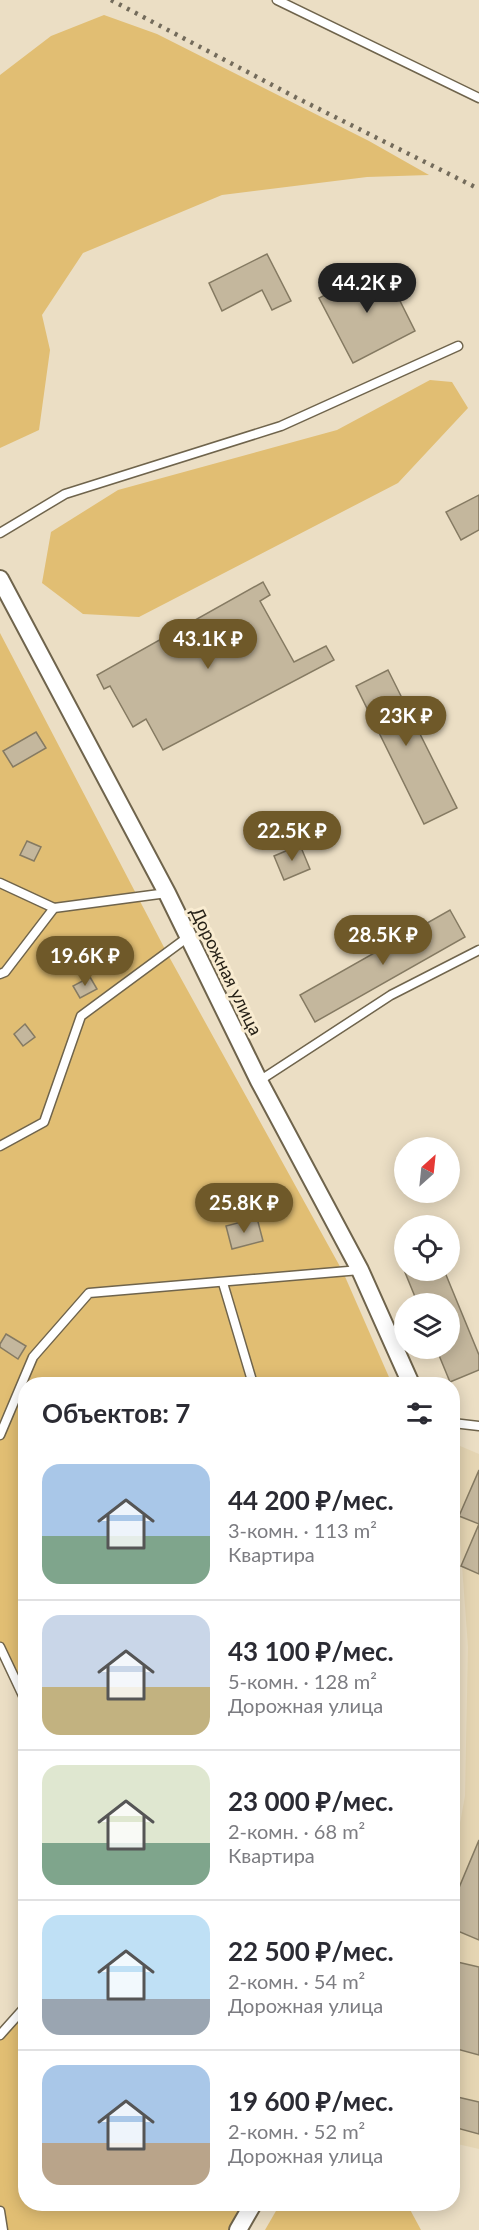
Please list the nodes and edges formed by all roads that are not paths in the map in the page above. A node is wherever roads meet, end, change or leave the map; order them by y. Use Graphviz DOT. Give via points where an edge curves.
graph roads {
  1 [pos="277,0"];
  2 [pos="479,98"];
  3 [pos="458,346"];
  4 [pos="0,533"];
  5 [pos="0,579"];
  6 [pos="0,884"];
  7 [pos="166,893"];
  8 [pos="54,908"];
  9 [pos="188,937"];
  10 [pos="479,950"];
  11 [pos="0,974"];
  12 [pos="259,1081"];
  13 [pos="0,1146"];
  14 [pos="360,1270"];
  15 [pos="223,1283"];
  16 [pos="24,1377"];
  17 [pos="251,1377"];
  18 [pos="408,1377"];
  19 [pos="18,1392"];
  20 [pos="460,1423"];
  21 [pos="479,1426"];
  22 [pos="0,1436"];
  23 [pos="0,1647"];
  24 [pos="18,1685"];
  25 [pos="18,2015"];
  26 [pos="0,2035"];
  27 [pos="0,2211"];
  28 [pos="249,2211"];
  29 [pos="3,2230"];
  30 [pos="238,2230"];
  1 -- 2 [label="lane"];
  3 -- 4 [label="lane" via="281,426 65,494"];
  5 -- 7 [label="street, Дорожная улица"];
  6 -- 8 [label="lane"];
  7 -- 8 [label="lane"];
  7 -- 9 [label="street, Дорожная улица"];
  8 -- 11 [label="lane"];
  9 -- 12 [label="street, Дорожная улица"];
  9 -- 13 [label="lane" via="81,1016 44,1122"];
  10 -- 12 [label="lane" via="391,995"];
  12 -- 14 [label="street, Дорожная улица"];
  14 -- 15 [label="lane"];
  14 -- 18 [label="street, Дорожная улица"];
  15 -- 16 [label="lane" via="89,1293 33,1356"];
  15 -- 17 [label="lane"];
  19 -- 22 [label="lane"];
  20 -- 21 [label="lane"];
  23 -- 24 [label="lane"];
  25 -- 26 [label="lane"];
  27 -- 29 [label="lane"];
  28 -- 30 [label="street"];
}
